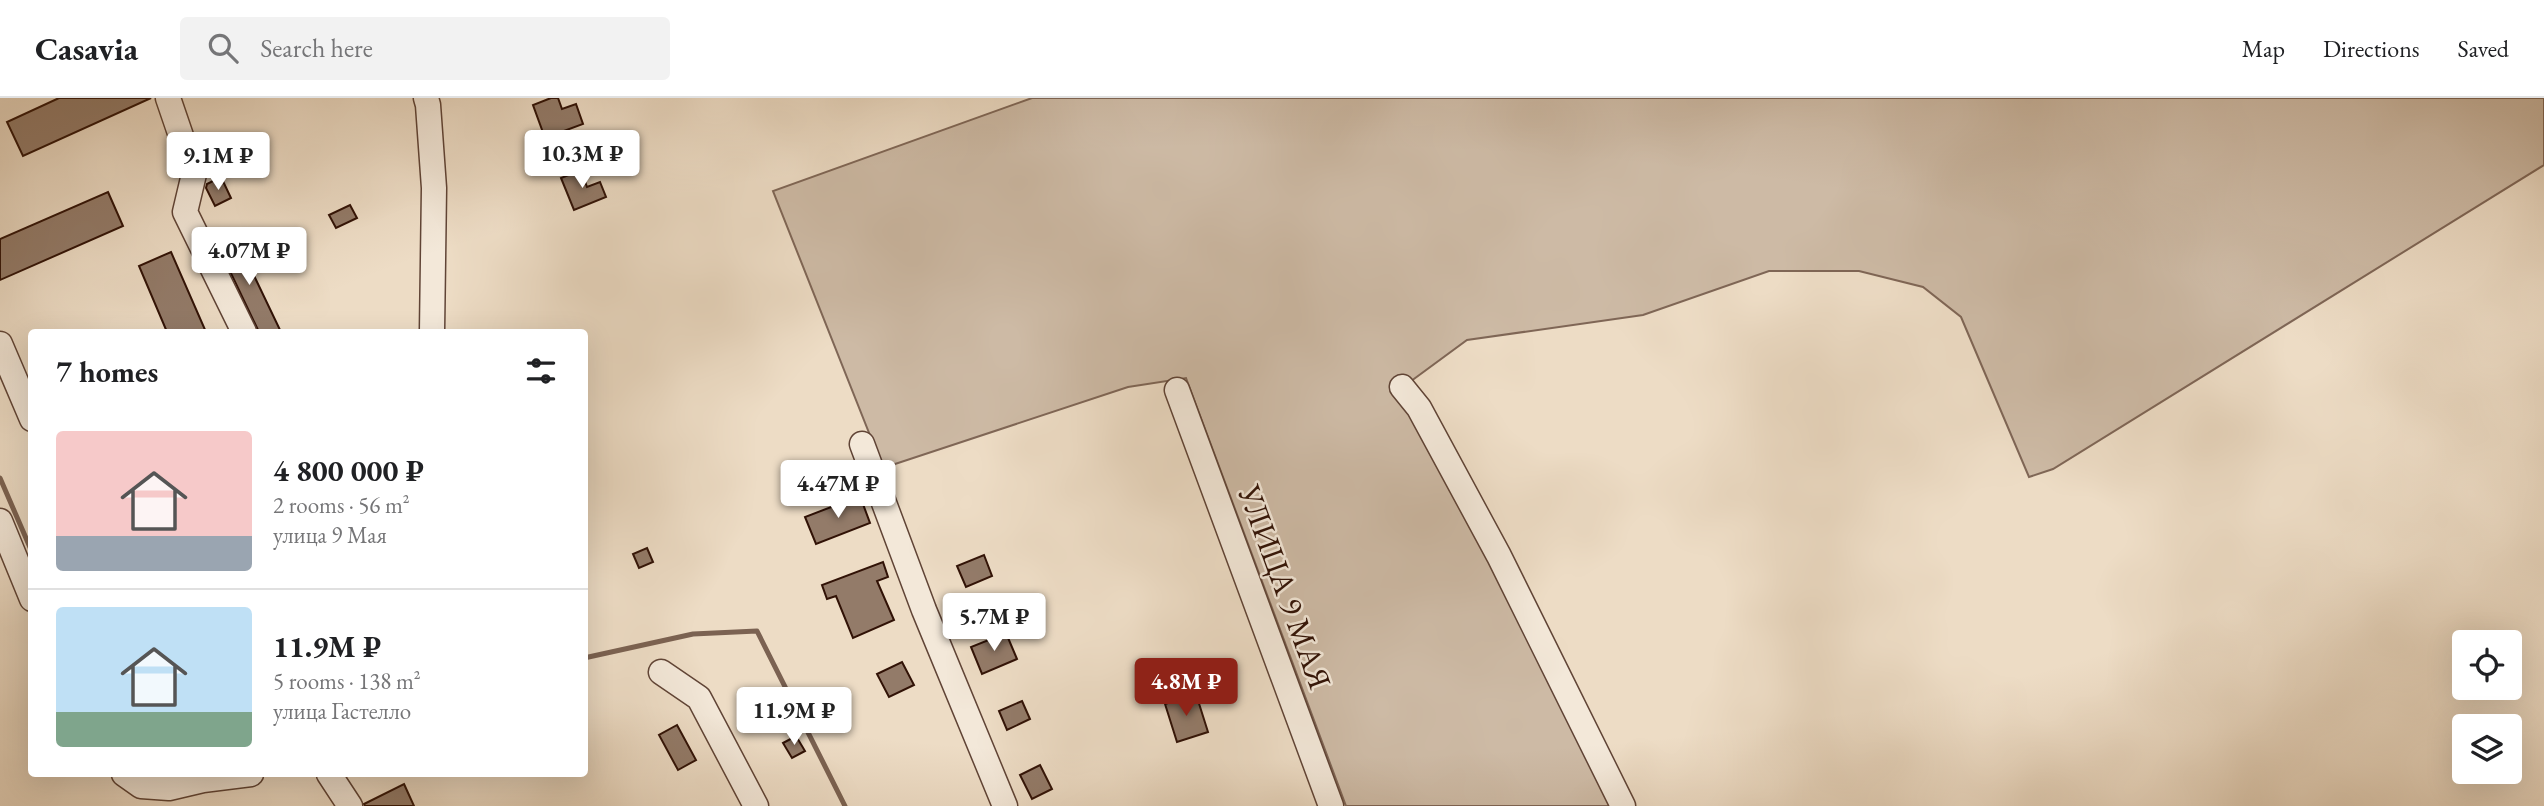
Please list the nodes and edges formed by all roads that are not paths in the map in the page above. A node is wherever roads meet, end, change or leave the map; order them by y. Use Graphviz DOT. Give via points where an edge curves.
graph roads {
  1 [pos="167,98"];
  2 [pos="426,98"];
  3 [pos="243,329"];
  4 [pos="432,329"];
  5 [pos="0,344"];
  6 [pos="1402,387"];
  7 [pos="1177,390"];
  8 [pos="28,410"];
  9 [pos="862,444"];
  10 [pos="0,521"];
  11 [pos="28,589"];
  12 [pos="661,672"];
  13 [pos="128,777"];
  14 [pos="227,777"];
  15 [pos="331,777"];
  16 [pos="350,806"];
  17 [pos="755,806"];
  18 [pos="1004,806"];
  19 [pos="1331,806"];
  20 [pos="1623,806"];
  1 -- 3 [label="street" via="194,174 185,212"];
  2 -- 4 [label="street" via="434,188"];
  5 -- 8 [label="street"];
  6 -- 20 [label="street" via="1419,408 1499,555"];
  7 -- 19 [label="street, УЛИЦА 9 МАЯ"];
  9 -- 18 [label="street"];
  10 -- 11 [label="street"];
  12 -- 17 [label="street" via="699,698"];
  13 -- 14 [label="street" via="141,786 169,788"];
  15 -- 16 [label="street"];
}
